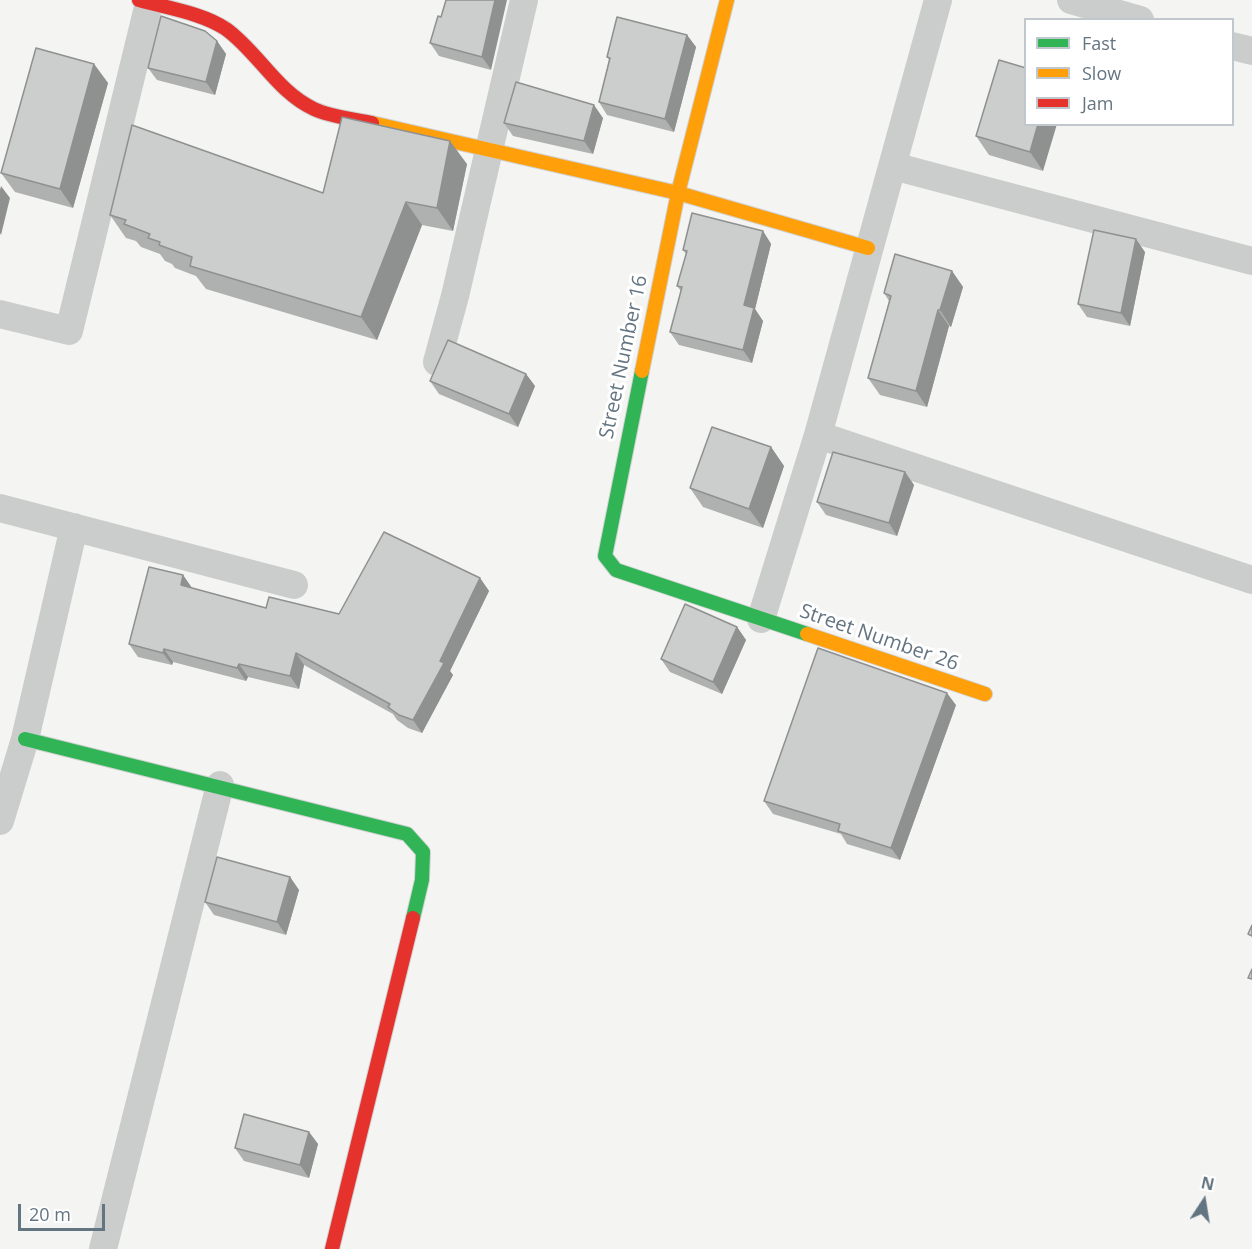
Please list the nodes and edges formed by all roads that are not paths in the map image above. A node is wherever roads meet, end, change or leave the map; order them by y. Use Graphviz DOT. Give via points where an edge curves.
graph roads {
  1 [pos="524,0"];
  2 [pos="727,0"];
  3 [pos="938,0"];
  4 [pos="1071,0"];
  5 [pos="144,1"];
  6 [pos="1133,18"];
  7 [pos="1234,46"];
  8 [pos="1252,51"];
  9 [pos="487,151"];
  10 [pos="893,166"];
  11 [pos="678,194"];
  12 [pos="868,248"];
  13 [pos="1252,261"];
  14 [pos="0,314"];
  15 [pos="437,362"];
  16 [pos="818,435"];
  17 [pos="0,508"];
  18 [pos="74,526"];
  19 [pos="1252,580"];
  20 [pos="294,585"];
  21 [pos="761,619"];
  22 [pos="985,694"];
  23 [pos="25,739"];
  24 [pos="220,785"];
  25 [pos="0,821"];
  26 [pos="103,1249"];
  27 [pos="332,1249"];
  1 -- 9 [label="street"];
  2 -- 11 [label="street, Street Number 16"];
  3 -- 10 [label="street"];
  4 -- 6 [label="street"];
  5 -- 9 [label="street" via="224,28 292,96 315,110"];
  5 -- 14 [label="street" via="69,331"];
  7 -- 8 [label="street"];
  9 -- 11 [label="street"];
  9 -- 15 [label="street"];
  10 -- 12 [label="street"];
  10 -- 13 [label="street"];
  11 -- 12 [label="street"];
  11 -- 21 [label="street, Street Number 16" via="605,555 616,570"];
  12 -- 16 [label="street"];
  16 -- 19 [label="street"];
  16 -- 21 [label="street"];
  17 -- 18 [label="street"];
  18 -- 20 [label="street"];
  18 -- 23 [label="street"];
  21 -- 22 [label="street, Street Number 26"];
  23 -- 24 [label="street"];
  23 -- 25 [label="street"];
  24 -- 26 [label="street"];
  24 -- 27 [label="street" via="407,834 423,852 422,880"];
}
